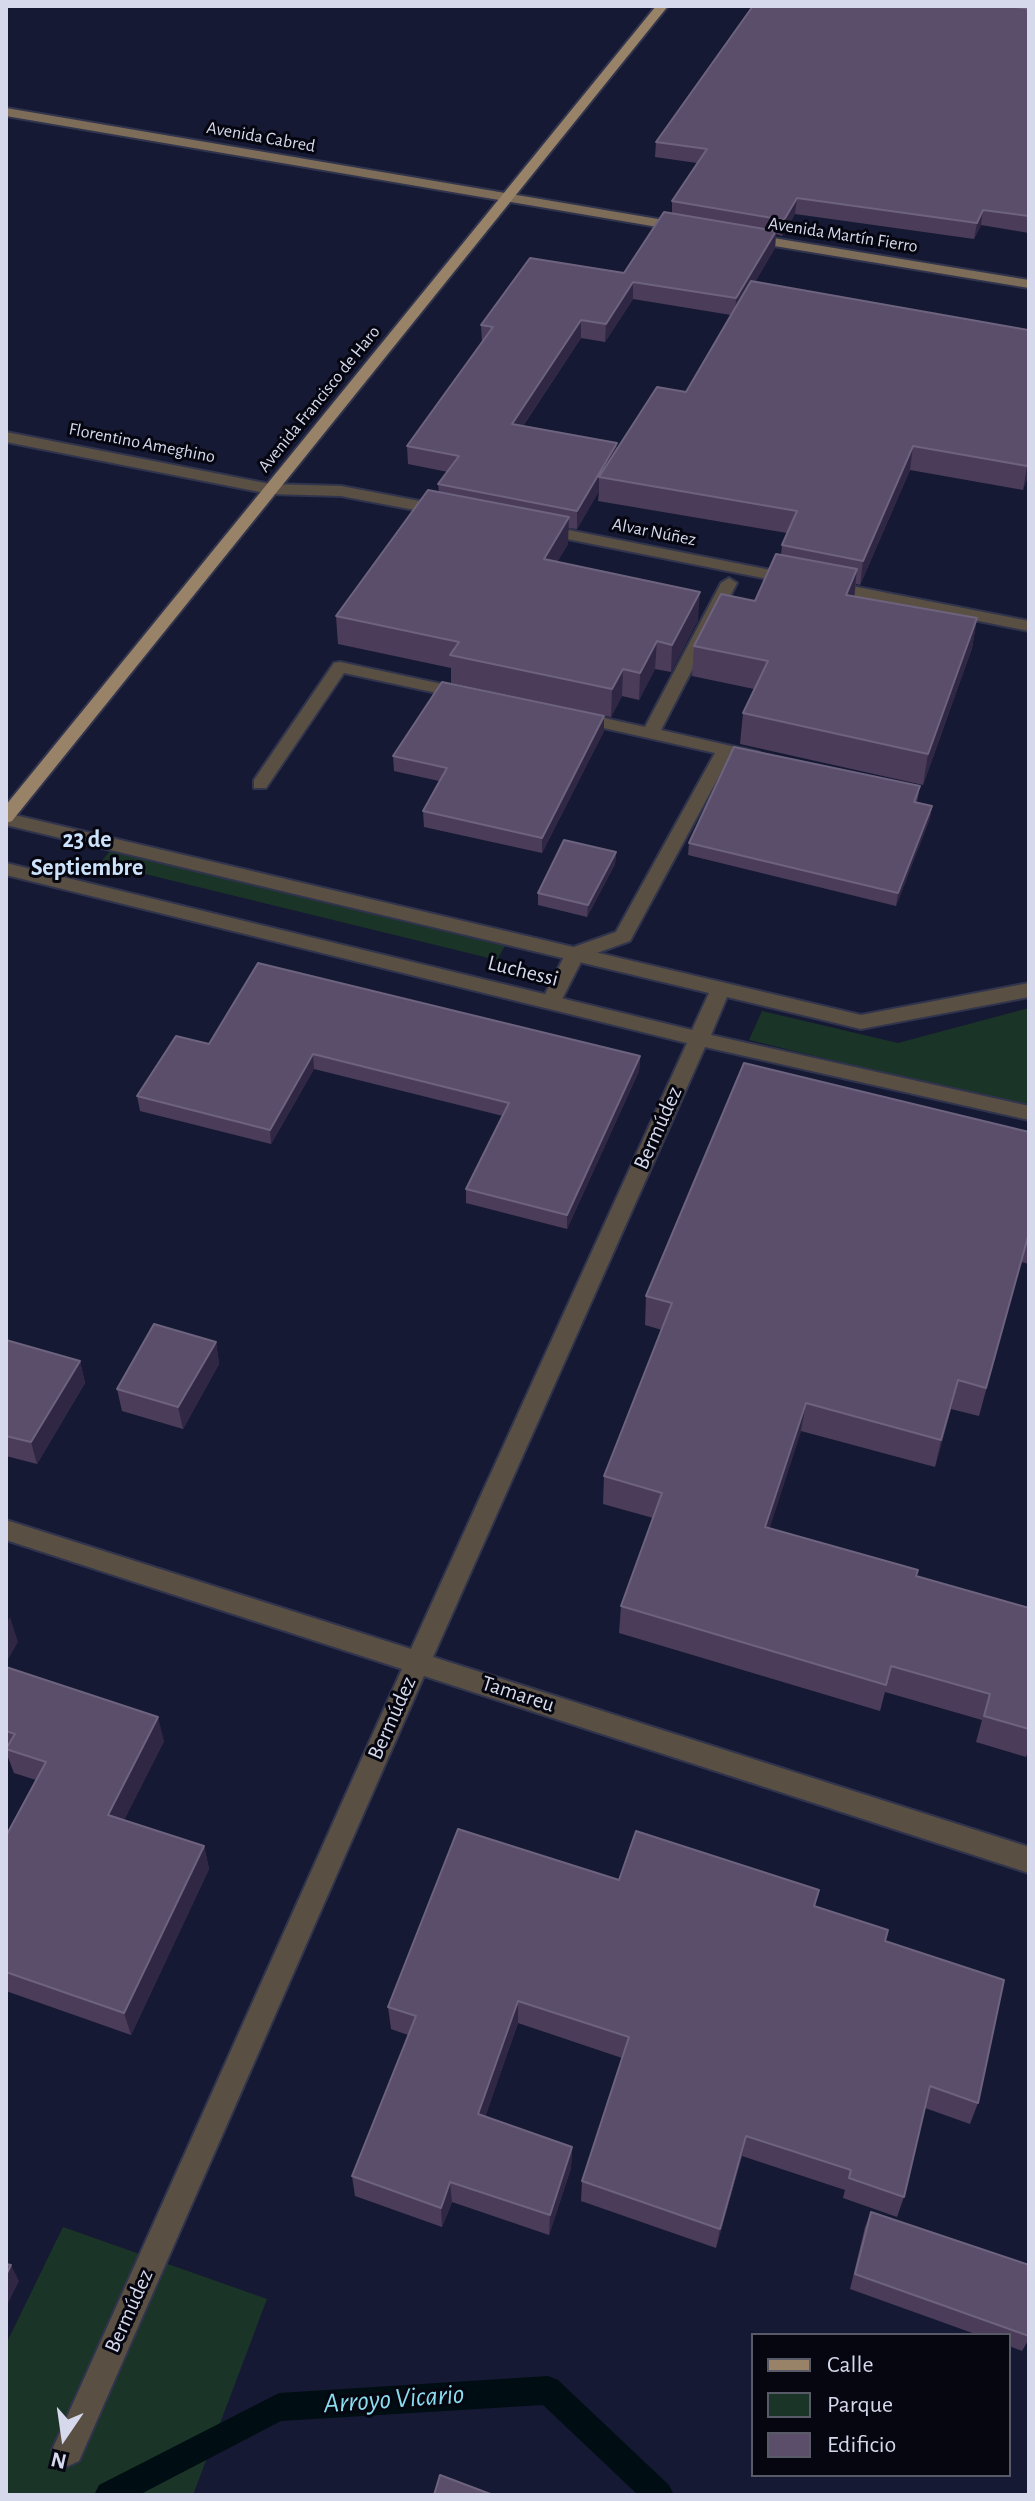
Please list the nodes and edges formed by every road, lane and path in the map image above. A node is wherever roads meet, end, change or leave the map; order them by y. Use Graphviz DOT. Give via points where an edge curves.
graph roads {
  1 [pos="662,6"];
  2 [pos="6,112"];
  3 [pos="509,198"];
  4 [pos="698,230"];
  5 [pos="730,235"];
  6 [pos="1029,284"];
  7 [pos="6,437"];
  8 [pos="270,489"];
  9 [pos="466,515"];
  10 [pos="513,525"];
  11 [pos="729,583"];
  12 [pos="1029,626"];
  13 [pos="480,697"];
  14 [pos="558,713"];
  15 [pos="651,733"];
  16 [pos="725,750"];
  17 [pos="769,759"];
  18 [pos="260,784"];
  19 [pos="6,818"];
  20 [pos="6,869"];
  21 [pos="575,954"];
  22 [pos="721,989"];
  23 [pos="1029,990"];
  24 [pos="551,1002"];
  25 [pos="699,1039"];
  26 [pos="1029,1113"];
  27 [pos="6,1530"];
  28 [pos="417,1662"];
  29 [pos="1029,1860"];
  30 [pos="68,2450"];
  1 -- 3 [label="main road, Avenida Francisco de Haro"];
  2 -- 3 [label="main road, Avenida Cabred"];
  3 -- 4 [label="main road"];
  3 -- 8 [label="main road, Avenida Francisco de Haro"];
  5 -- 6 [label="main road, Avenida Martín Fierro"];
  7 -- 8 [label="street, Florentino Ameghino"];
  8 -- 9 [label="street" via="341,491"];
  8 -- 19 [label="main road, Avenida Francisco de Haro"];
  10 -- 12 [label="street, Alvar Núñez"];
  11 -- 15 [label="street"];
  13 -- 18 [label="street" via="340,667"];
  14 -- 15 [label="street"];
  15 -- 16 [label="street"];
  16 -- 17 [label="street"];
  16 -- 21 [label="street" via="623,936"];
  19 -- 21 [label="street, Luchessi"];
  20 -- 24 [label="street, Luchessi"];
  21 -- 22 [label="street, Luchessi"];
  21 -- 24 [label="street"];
  22 -- 23 [label="street, Luchessi" via="861,1022"];
  22 -- 25 [label="street, Bermúdez"];
  24 -- 25 [label="street, Luchessi"];
  25 -- 26 [label="street, Luchessi"];
  25 -- 28 [label="street, Bermúdez"];
  27 -- 28 [label="street, Tamareu"];
  28 -- 29 [label="street, Tamareu"];
  28 -- 30 [label="street, Bermúdez"];
}
